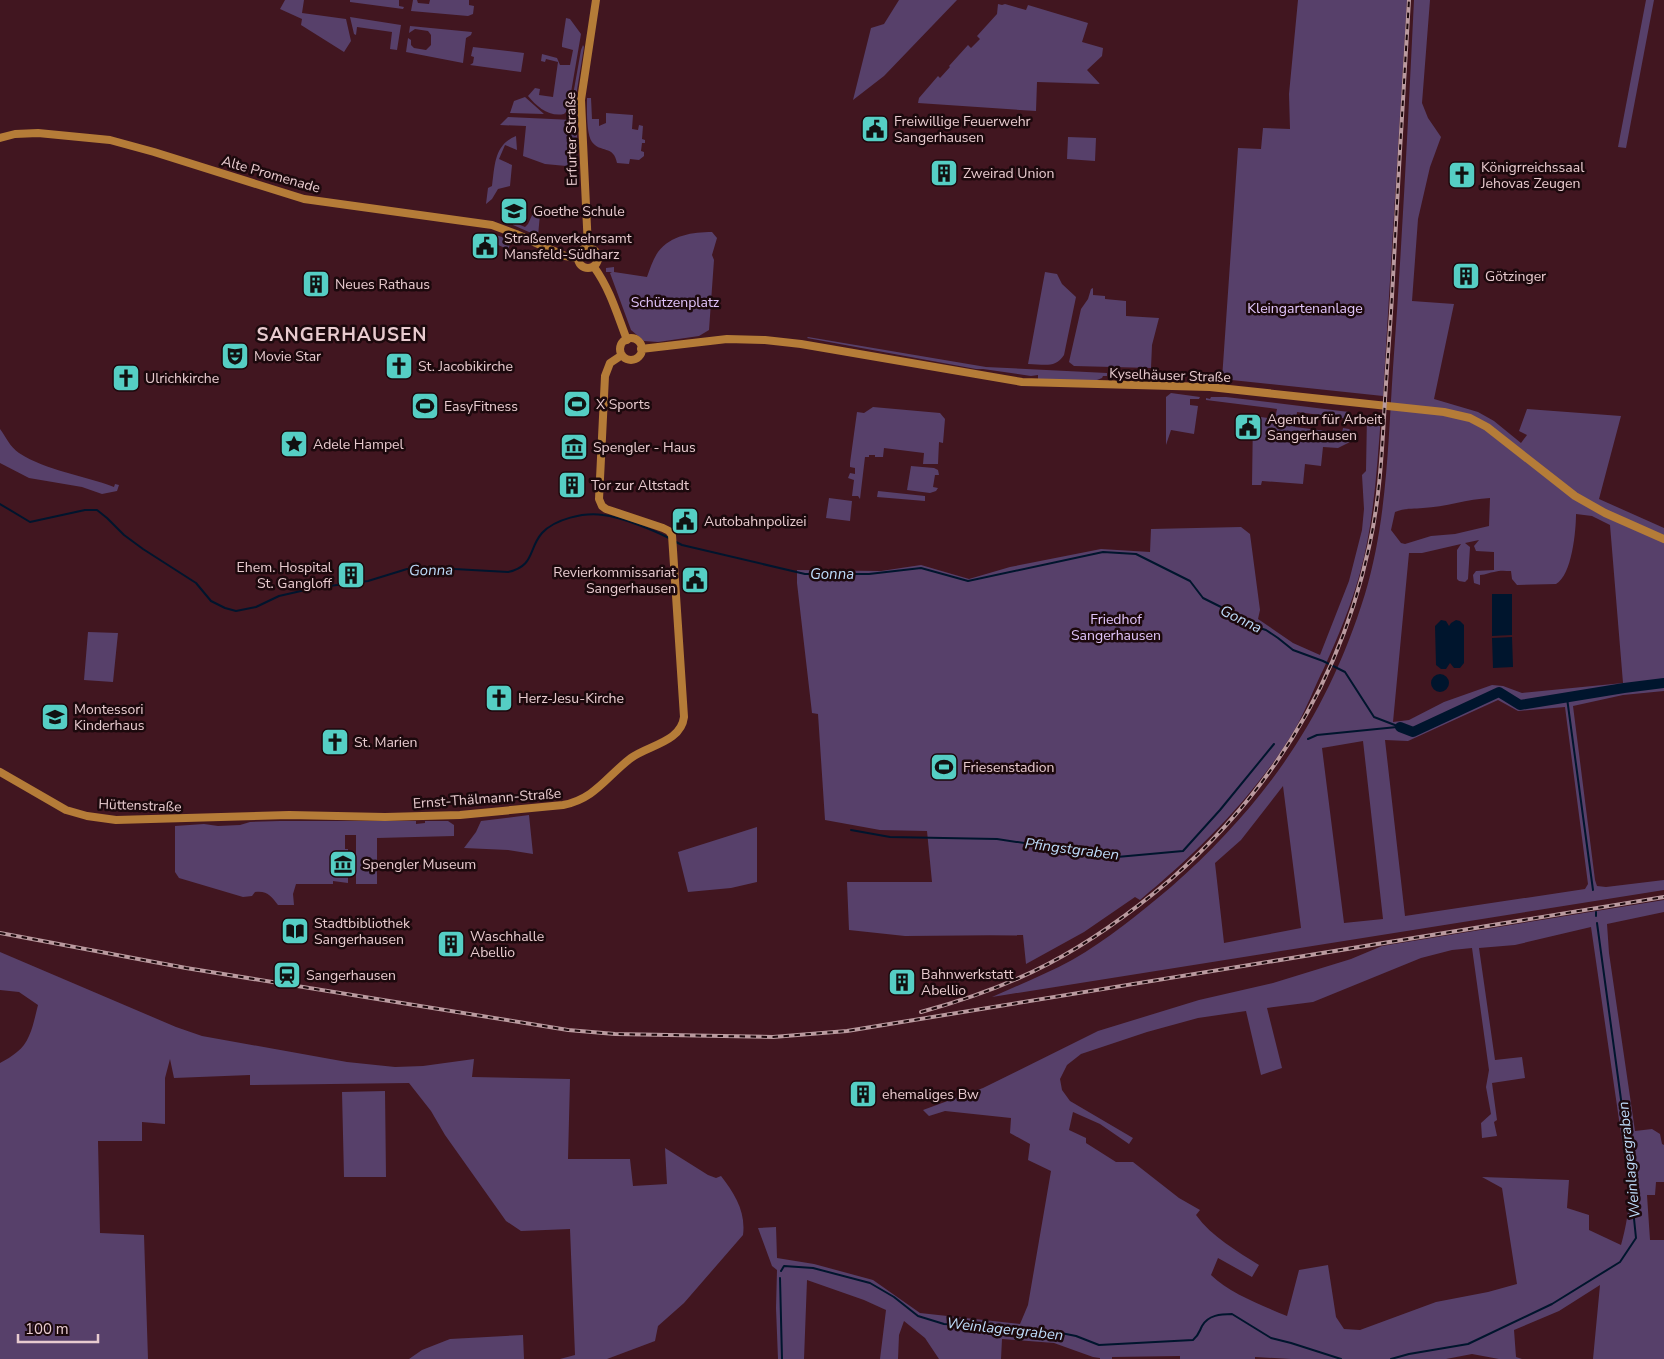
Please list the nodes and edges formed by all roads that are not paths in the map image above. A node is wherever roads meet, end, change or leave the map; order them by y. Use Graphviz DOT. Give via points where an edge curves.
graph roads {
  1 [pos="596,0"];
  2 [pos="0,138"];
  3 [pos="588,248"];
  4 [pos="577,258"];
  5 [pos="594,267"];
  6 [pos="626,340"];
  7 [pos="641,349"];
  8 [pos="622,355"];
  9 [pos="1664,539"];
  10 [pos="0,772"];
  11 [pos="289,815"];
  1 -- 3 [label="main road, Erfurter Straße" via="581,100"];
  2 -- 4 [label="main road, Alte Promenade" via="15,134 57,134 119,142 304,199 496,226 565,256"];
  3 -- 4 [label="main road"];
  3 -- 5 [label="main road" via="598,256"];
  4 -- 5 [label="main road" via="582,267"];
  5 -- 6 [label="main road" via="610,294"];
  6 -- 7 [label="main road" via="636,340"];
  6 -- 8 [label="main road" via="620,347"];
  7 -- 8 [label="main road" via="634,360"];
  7 -- 9 [label="main road, Kyselhäuser Straße" via="726,340 771,341 1022,382 1205,386 1444,412 1470,418 1487,427 1575,496"];
  8 -- 11 [label="main road, Ernst-Thälmann-Straße" via="610,363 605,376 599,501 606,509 671,533 684,712 679,730 631,758 598,789 567,804 487,813 390,817"];
  10 -- 11 [label="main road, Hüttenstraße" via="66,810 104,819"];
}
